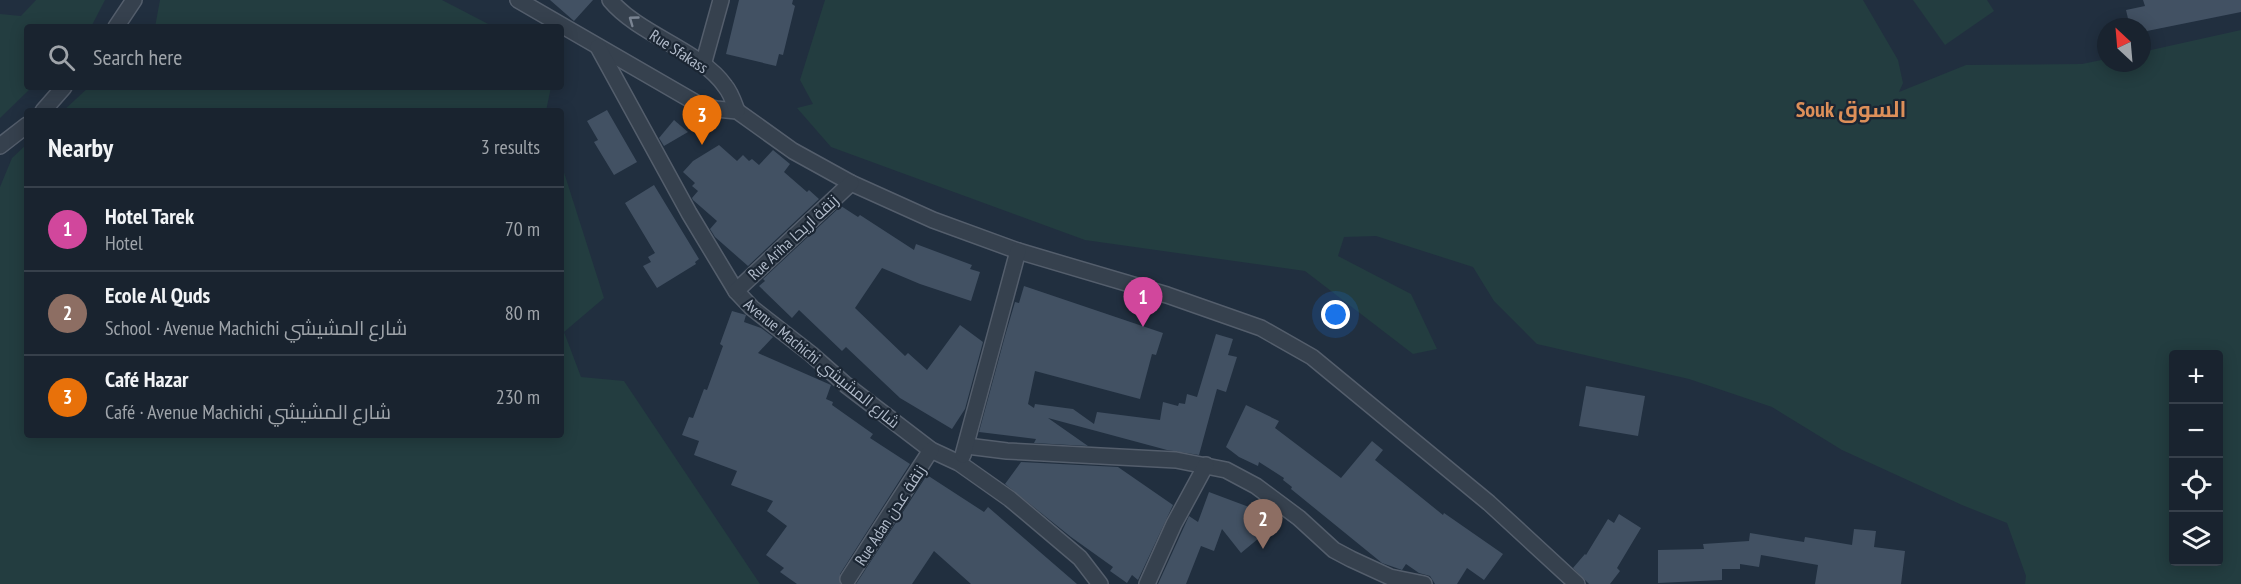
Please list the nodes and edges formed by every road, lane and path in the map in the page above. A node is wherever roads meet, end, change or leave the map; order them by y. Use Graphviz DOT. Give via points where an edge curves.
graph roads {
  1 [pos="134,0"];
  2 [pos="518,0"];
  3 [pos="610,0"];
  4 [pos="721,0"];
  5 [pos="118,24"];
  6 [pos="560,24"];
  7 [pos="564,26"];
  8 [pos="598,46"];
  9 [pos="703,65"];
  10 [pos="61,90"];
  11 [pos="46,108"];
  12 [pos="737,111"];
  13 [pos="24,127"];
  14 [pos="0,146"];
  15 [pos="851,183"];
  16 [pos="1018,251"];
  17 [pos="736,291"];
  18 [pos="967,446"];
  19 [pos="931,450"];
  20 [pos="959,463"];
  21 [pos="1206,465"];
  22 [pos="849,579"];
  23 [pos="1100,584"];
  24 [pos="1147,584"];
  25 [pos="1424,584"];
  26 [pos="1577,584"];
  1 -- 5 [label="street"];
  2 -- 6 [label="street"];
  9 -- 3 [label="street, Rue Sfakass, one-way" via="632,20"];
  4 -- 9 [label="street"];
  7 -- 8 [label="street"];
  8 -- 12 [label="street" via="698,104"];
  8 -- 17 [label="street, Avenue Machichi شارع المشيشي"];
  9 -- 12 [label="street, Rue Sfakass" via="725,85"];
  10 -- 11 [label="street"];
  12 -- 15 [label="street" via="793,151"];
  13 -- 14 [label="street"];
  15 -- 16 [label="street" via="933,220"];
  15 -- 17 [label="street, Rue Ariha زنقة اريحا"];
  16 -- 18 [label="street"];
  16 -- 26 [label="street" via="1220,313 1261,328 1312,357 1488,503"];
  17 -- 19 [label="street, Avenue Machichi شارع المشيشي" via="846,385"];
  18 -- 20 [label="street"];
  18 -- 21 [label="street"];
  19 -- 20 [label="street, Avenue Machichi شارع المشيشي"];
  19 -- 22 [label="street, Rue Adan زنقة عدن"];
  20 -- 23 [label="street, Avenue Machichi شارع المشيشي" via="1068,547"];
  21 -- 24 [label="street"];
  21 -- 25 [label="street" via="1226,470 1256,486 1334,550 1390,577"];
}
